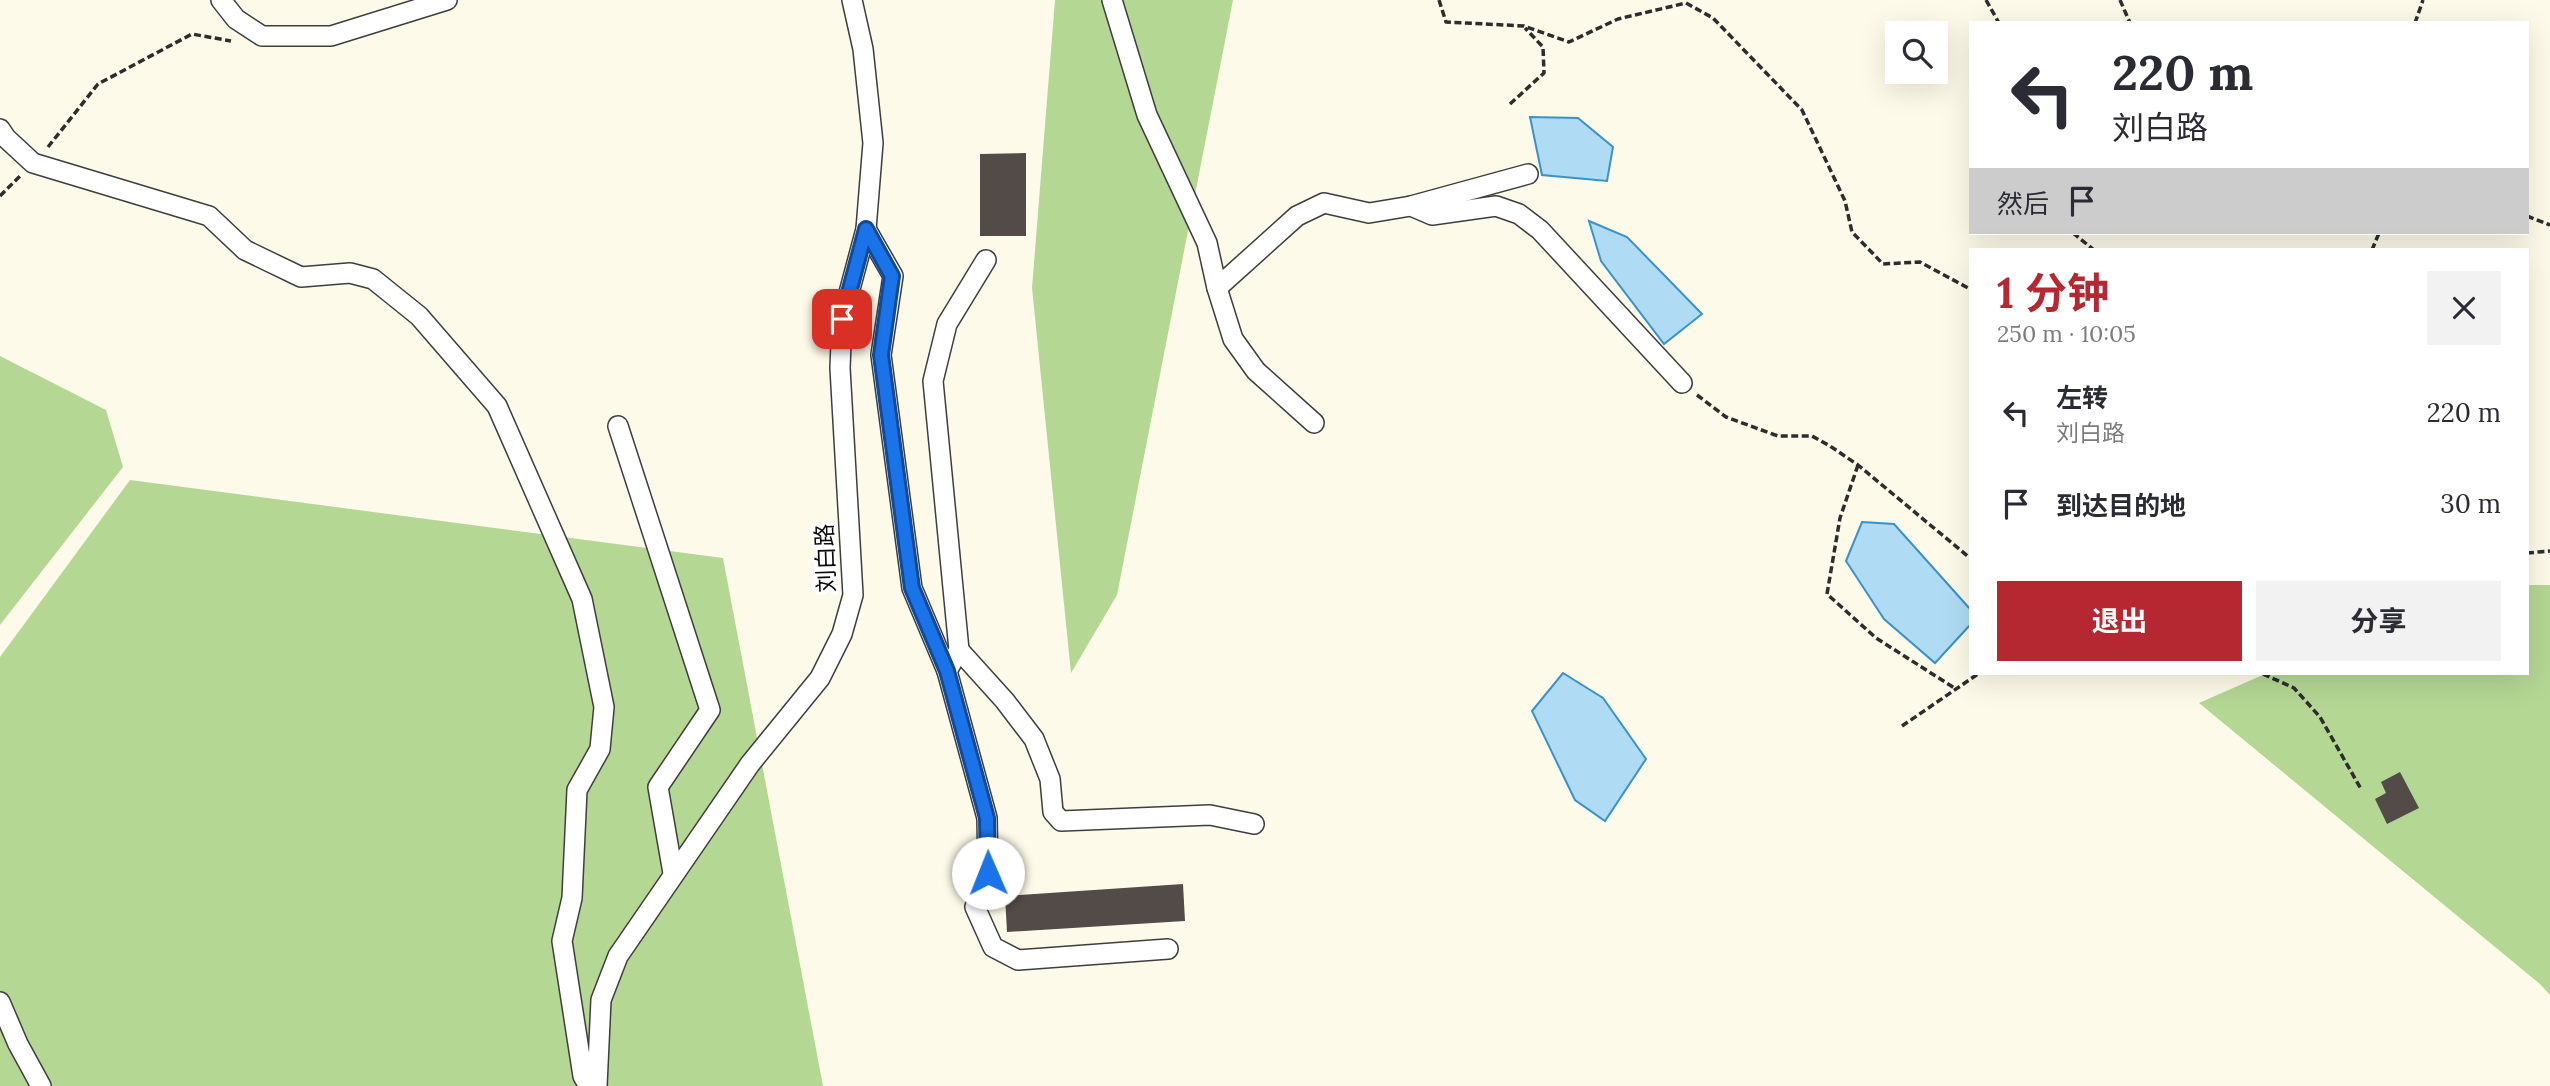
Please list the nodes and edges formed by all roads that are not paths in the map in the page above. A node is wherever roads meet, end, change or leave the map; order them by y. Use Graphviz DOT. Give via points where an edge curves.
graph roads {
  1 [pos="221,0"];
  2 [pos="447,0"];
  3 [pos="852,0"];
  4 [pos="1112,0"];
  5 [pos="0,129"];
  6 [pos="1528,174"];
  7 [pos="1411,206"];
  8 [pos="866,229"];
  9 [pos="986,260"];
  10 [pos="1217,288"];
  11 [pos="1682,383"];
  12 [pos="1314,423"];
  13 [pos="618,426"];
  14 [pos="959,650"];
  15 [pos="947,671"];
  16 [pos="1254,824"];
  17 [pos="673,873"];
  18 [pos="1168,949"];
  19 [pos="0,1002"];
  20 [pos="41,1086"];
  21 [pos="589,1086"];
  22 [pos="597,1086"];
  1 -- 2 [label="street" via="236,19 262,36 331,36"];
  3 -- 8 [label="street, 刘白路" via="863,49 873,143"];
  4 -- 10 [label="street" via="1147,115 1207,243"];
  5 -- 21 [label="street" via="33,163 209,216 245,250 301,277 350,273 373,279 419,316 497,406 582,599 604,707 600,749 577,790 572,898 562,941 583,1076"];
  6 -- 7 [label="street"];
  7 -- 10 [label="street" via="1369,213 1324,203 1297,216"];
  7 -- 11 [label="street" via="1432,215 1496,206 1519,214 1540,230"];
  8 -- 15 [label="street" via="892,276 881,355 912,588"];
  8 -- 17 [label="street, 刘白路" via="842,319 840,368 853,595 842,634 820,678 750,764"];
  9 -- 14 [label="street" via="947,324 933,381"];
  10 -- 12 [label="street" via="1233,339 1256,371"];
  13 -- 17 [label="street" via="710,710 658,787"];
  14 -- 15 [label="street"];
  14 -- 16 [label="street" via="1034,739 1050,779 1053,811 1061,821 1210,815"];
  15 -- 18 [label="street" via="987,818 988,873 975,907 993,947 1018,960"];
  17 -- 22 [label="street, 刘白路" via="618,956 601,1000"];
  19 -- 20 [label="street"];
}
